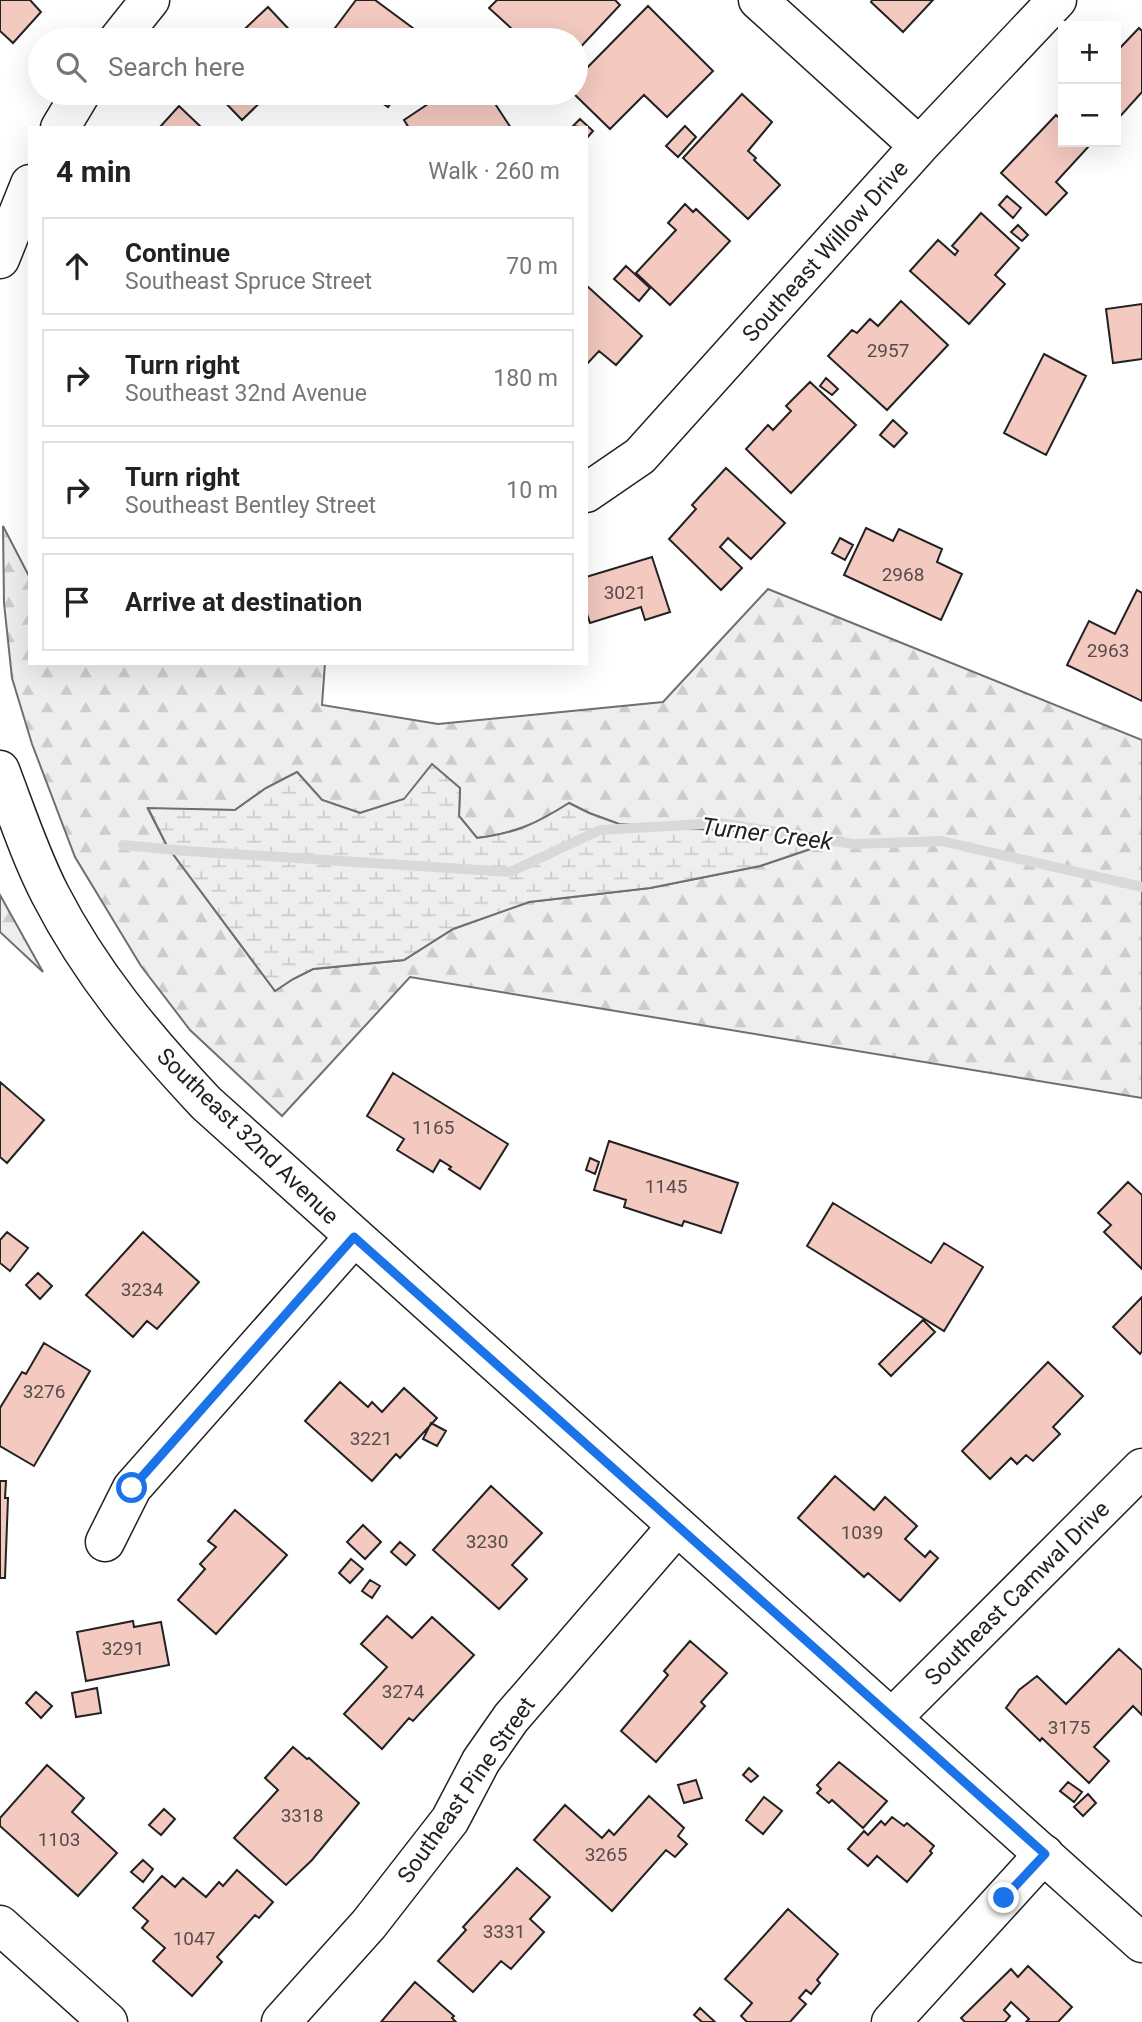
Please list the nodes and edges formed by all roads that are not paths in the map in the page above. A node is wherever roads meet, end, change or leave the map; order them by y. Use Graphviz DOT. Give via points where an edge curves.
graph roads {
  1 [pos="150,0"];
  2 [pos="758,0"];
  3 [pos="1057,0"];
  4 [pos="128,28"];
  5 [pos="74,105"];
  6 [pos="61,126"];
  7 [pos="919,145"];
  8 [pos="28,189"];
  9 [pos="0,259"];
  10 [pos="588,492"];
  11 [pos="0,770"];
  12 [pos="354,1237"];
  13 [pos="1142,1468"];
  14 [pos="677,1525"];
  15 [pos="105,1542"];
  16 [pos="892,1718"];
  17 [pos="1045,1854"];
  18 [pos="0,1925"];
  19 [pos="1142,1943"];
  20 [pos="108,2022"];
  21 [pos="281,2022"];
  22 [pos="891,2022"];
  1 -- 4 [label="street"];
  2 -- 7 [label="street"];
  3 -- 7 [label="street, Southeast Willow Drive"];
  5 -- 6 [label="street"];
  7 -- 10 [label="street, Southeast Willow Drive" via="639,456"];
  8 -- 9 [label="street"];
  11 -- 12 [label="street, Southeast 32nd Avenue" via="50,894 129,1018 206,1103"];
  12 -- 14 [label="street, Southeast 32nd Avenue"];
  12 -- 15 [label="street" via="132,1488"];
  13 -- 16 [label="street, Southeast Camwal Drive"];
  14 -- 16 [label="street, Southeast 32nd Avenue"];
  14 -- 21 [label="street, Southeast Pine Street" via="511,1718 481,1761 450,1820 369,1924"];
  16 -- 17 [label="street, Southeast 32nd Avenue"];
  17 -- 19 [label="street, Southeast 32nd Avenue"];
  17 -- 22 [label="street"];
  18 -- 20 [label="street"];
}
